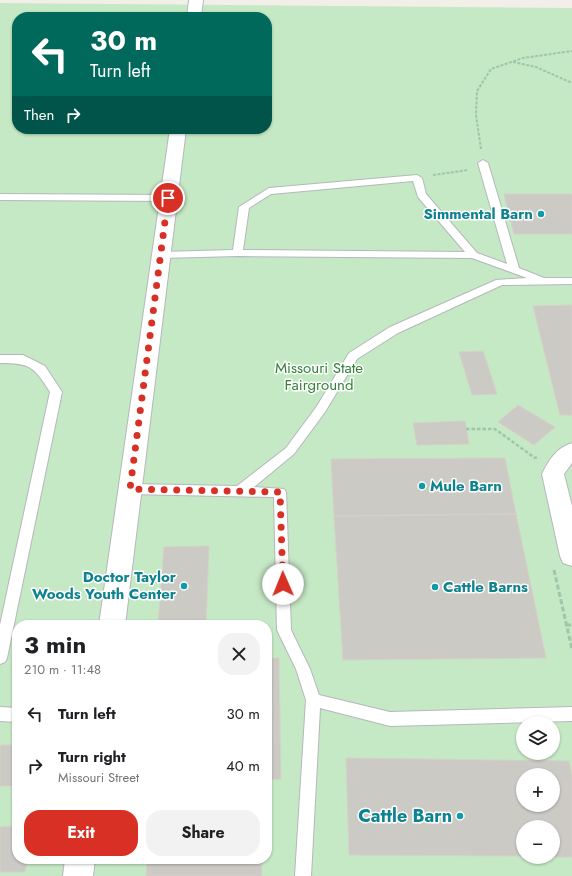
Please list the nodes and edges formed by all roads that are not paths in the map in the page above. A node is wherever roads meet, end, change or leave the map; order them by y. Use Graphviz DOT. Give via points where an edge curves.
graph roads {
  1 [pos="196,0"];
  2 [pos="195,12"];
  3 [pos="177,134"];
  4 [pos="483,163"];
  5 [pos="0,197"];
  6 [pos="168,198"];
  7 [pos="238,253"];
  8 [pos="161,255"];
  9 [pos="472,255"];
  10 [pos="514,270"];
  11 [pos="546,281"];
  12 [pos="572,281"];
  13 [pos="0,359"];
  14 [pos="572,451"];
  15 [pos="130,489"];
  16 [pos="240,491"];
  17 [pos="572,556"];
  18 [pos="113,620"];
  19 [pos="0,658"];
  20 [pos="313,700"];
  21 [pos="0,714"];
  22 [pos="572,714"];
  23 [pos="12,715"];
  24 [pos="79,864"];
  25 [pos="78,876"];
  26 [pos="303,876"];
  1 -- 2 [label="street"];
  3 -- 6 [label="street"];
  4 -- 10 [label="lane"];
  5 -- 6 [label="lane"];
  6 -- 8 [label="street"];
  7 -- 8 [label="lane"];
  7 -- 9 [label="lane"];
  7 -- 9 [label="lane" via="244,207 270,191 417,178 421,196"];
  8 -- 15 [label="street"];
  9 -- 10 [label="lane"];
  10 -- 11 [label="lane"];
  11 -- 12 [label="lane"];
  11 -- 16 [label="lane" via="500,282 394,330 353,356 321,409 290,451"];
  13 -- 19 [label="lane" via="24,359 42,369 56,392"];
  14 -- 17 [label="street" via="562,458 553,474"];
  15 -- 16 [label="lane"];
  15 -- 18 [label="street"];
  16 -- 20 [label="lane" via="280,492 284,630 303,669"];
  20 -- 22 [label="lane" via="390,719"];
  20 -- 26 [label="lane"];
  21 -- 23 [label="lane"];
  24 -- 25 [label="street"];
}
